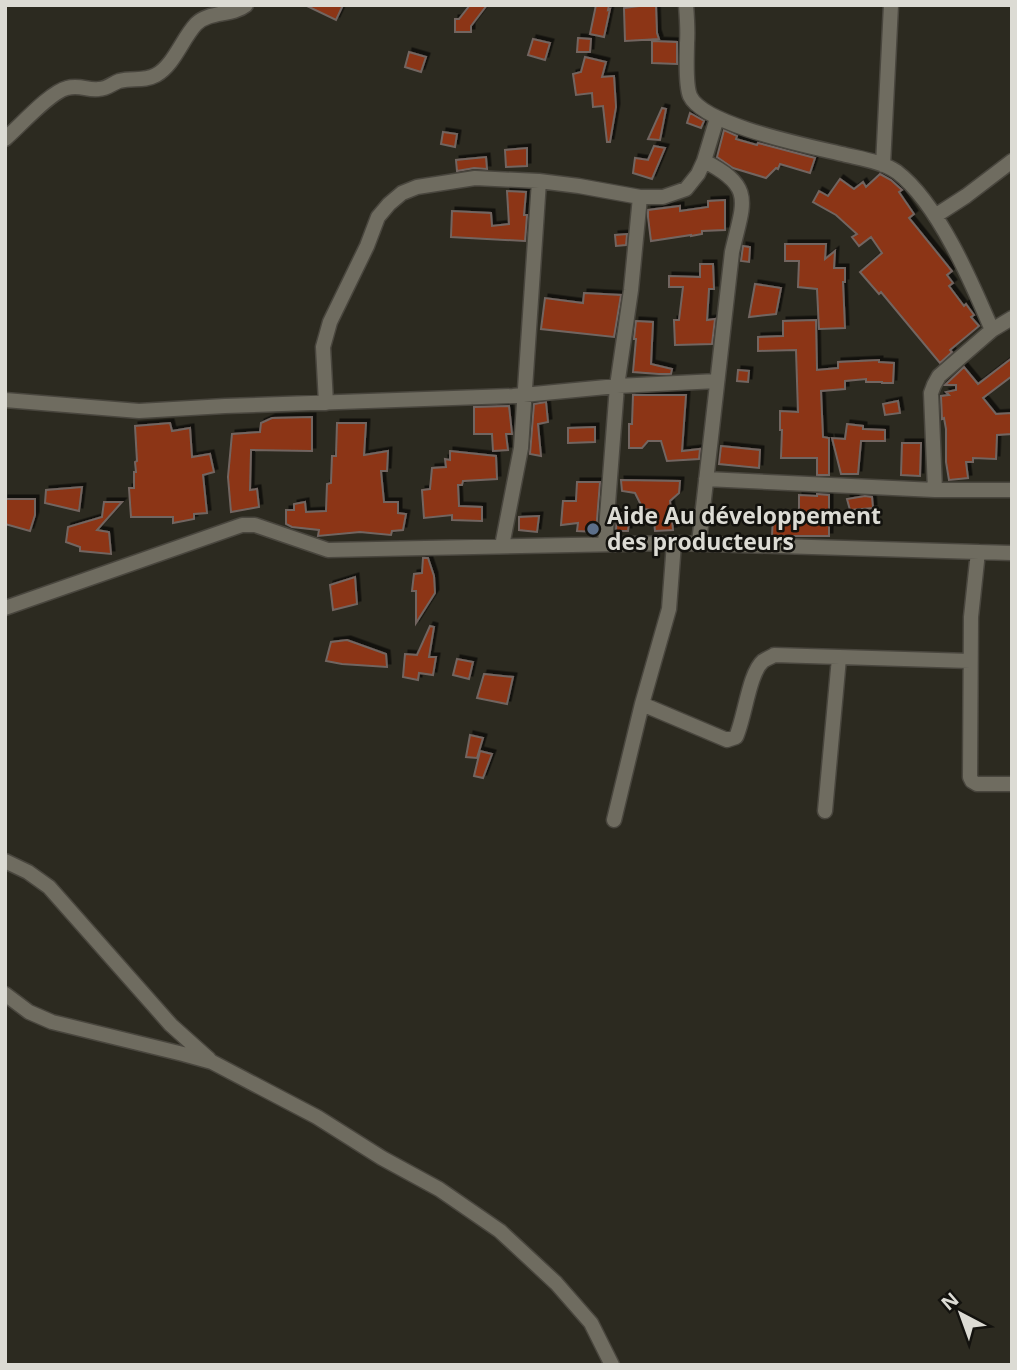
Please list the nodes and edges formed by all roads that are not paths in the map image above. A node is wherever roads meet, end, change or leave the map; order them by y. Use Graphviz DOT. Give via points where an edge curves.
graph roads {
  1 [pos="246,5"];
  2 [pos="687,5"];
  3 [pos="891,5"];
  4 [pos="717,118"];
  5 [pos="5,139"];
  6 [pos="704,161"];
  7 [pos="1012,161"];
  8 [pos="883,165"];
  9 [pos="539,181"];
  10 [pos="640,197"];
  11 [pos="934,216"];
  12 [pos="1012,318"];
  13 [pos="992,330"];
  14 [pos="717,382"];
  15 [pos="617,386"];
  16 [pos="525,395"];
  17 [pos="5,400"];
  18 [pos="326,403"];
  19 [pos="706,479"];
  20 [pos="935,490"];
  21 [pos="1012,490"];
  22 [pos="674,542"];
  23 [pos="605,543"];
  24 [pos="699,543"];
  25 [pos="502,546"];
  26 [pos="978,552"];
  27 [pos="1012,553"];
  28 [pos="5,608"];
  29 [pos="839,658"];
  30 [pos="970,661"];
  31 [pos="642,704"];
  32 [pos="1012,784"];
  33 [pos="825,811"];
  34 [pos="614,820"];
  35 [pos="5,861"];
  36 [pos="5,994"];
  37 [pos="212,1062"];
  38 [pos="612,1365"];
  1 -- 5 [label="street" via="198,22 170,64 156,75 100,89 65,88"];
  2 -- 4 [label="street" via="690,96"];
  3 -- 8 [label="street"];
  4 -- 6 [label="street"];
  4 -- 8 [label="street" via="795,144"];
  6 -- 10 [label="street" via="686,189 663,197"];
  6 -- 14 [label="street" via="732,178 741,195"];
  7 -- 11 [label="street"];
  8 -- 11 [label="street" via="906,181"];
  9 -- 10 [label="street"];
  9 -- 16 [label="street"];
  9 -- 18 [label="street" via="475,178 417,187 389,204 378,217 330,322 323,347"];
  10 -- 15 [label="street"];
  11 -- 13 [label="street"];
  12 -- 13 [label="street"];
  13 -- 20 [label="street" via="934,385"];
  14 -- 15 [label="street"];
  14 -- 19 [label="street"];
  15 -- 16 [label="street"];
  15 -- 23 [label="street"];
  16 -- 18 [label="street"];
  16 -- 25 [label="street" via="521,448"];
  17 -- 18 [label="street" via="139,411"];
  19 -- 20 [label="street"];
  19 -- 24 [label="street"];
  20 -- 21 [label="street"];
  22 -- 23 [label="street"];
  22 -- 24 [label="street"];
  22 -- 31 [label="street" via="669,609"];
  23 -- 25 [label="street"];
  24 -- 26 [label="street"];
  25 -- 28 [label="street" via="328,550 255,525 242,525"];
  26 -- 27 [label="street"];
  26 -- 30 [label="street"];
  29 -- 30 [label="street"];
  29 -- 31 [label="street" via="774,655 764,660 752,681 741,727 736,737 727,740"];
  29 -- 33 [label="street"];
  30 -- 32 [label="street" via="972,781"];
  31 -- 34 [label="street"];
  35 -- 37 [label="street" via="48,887 171,1025"];
  36 -- 37 [label="street" via="52,1022"];
  37 -- 38 [label="street" via="317,1116 500,1231 591,1323"];
}
